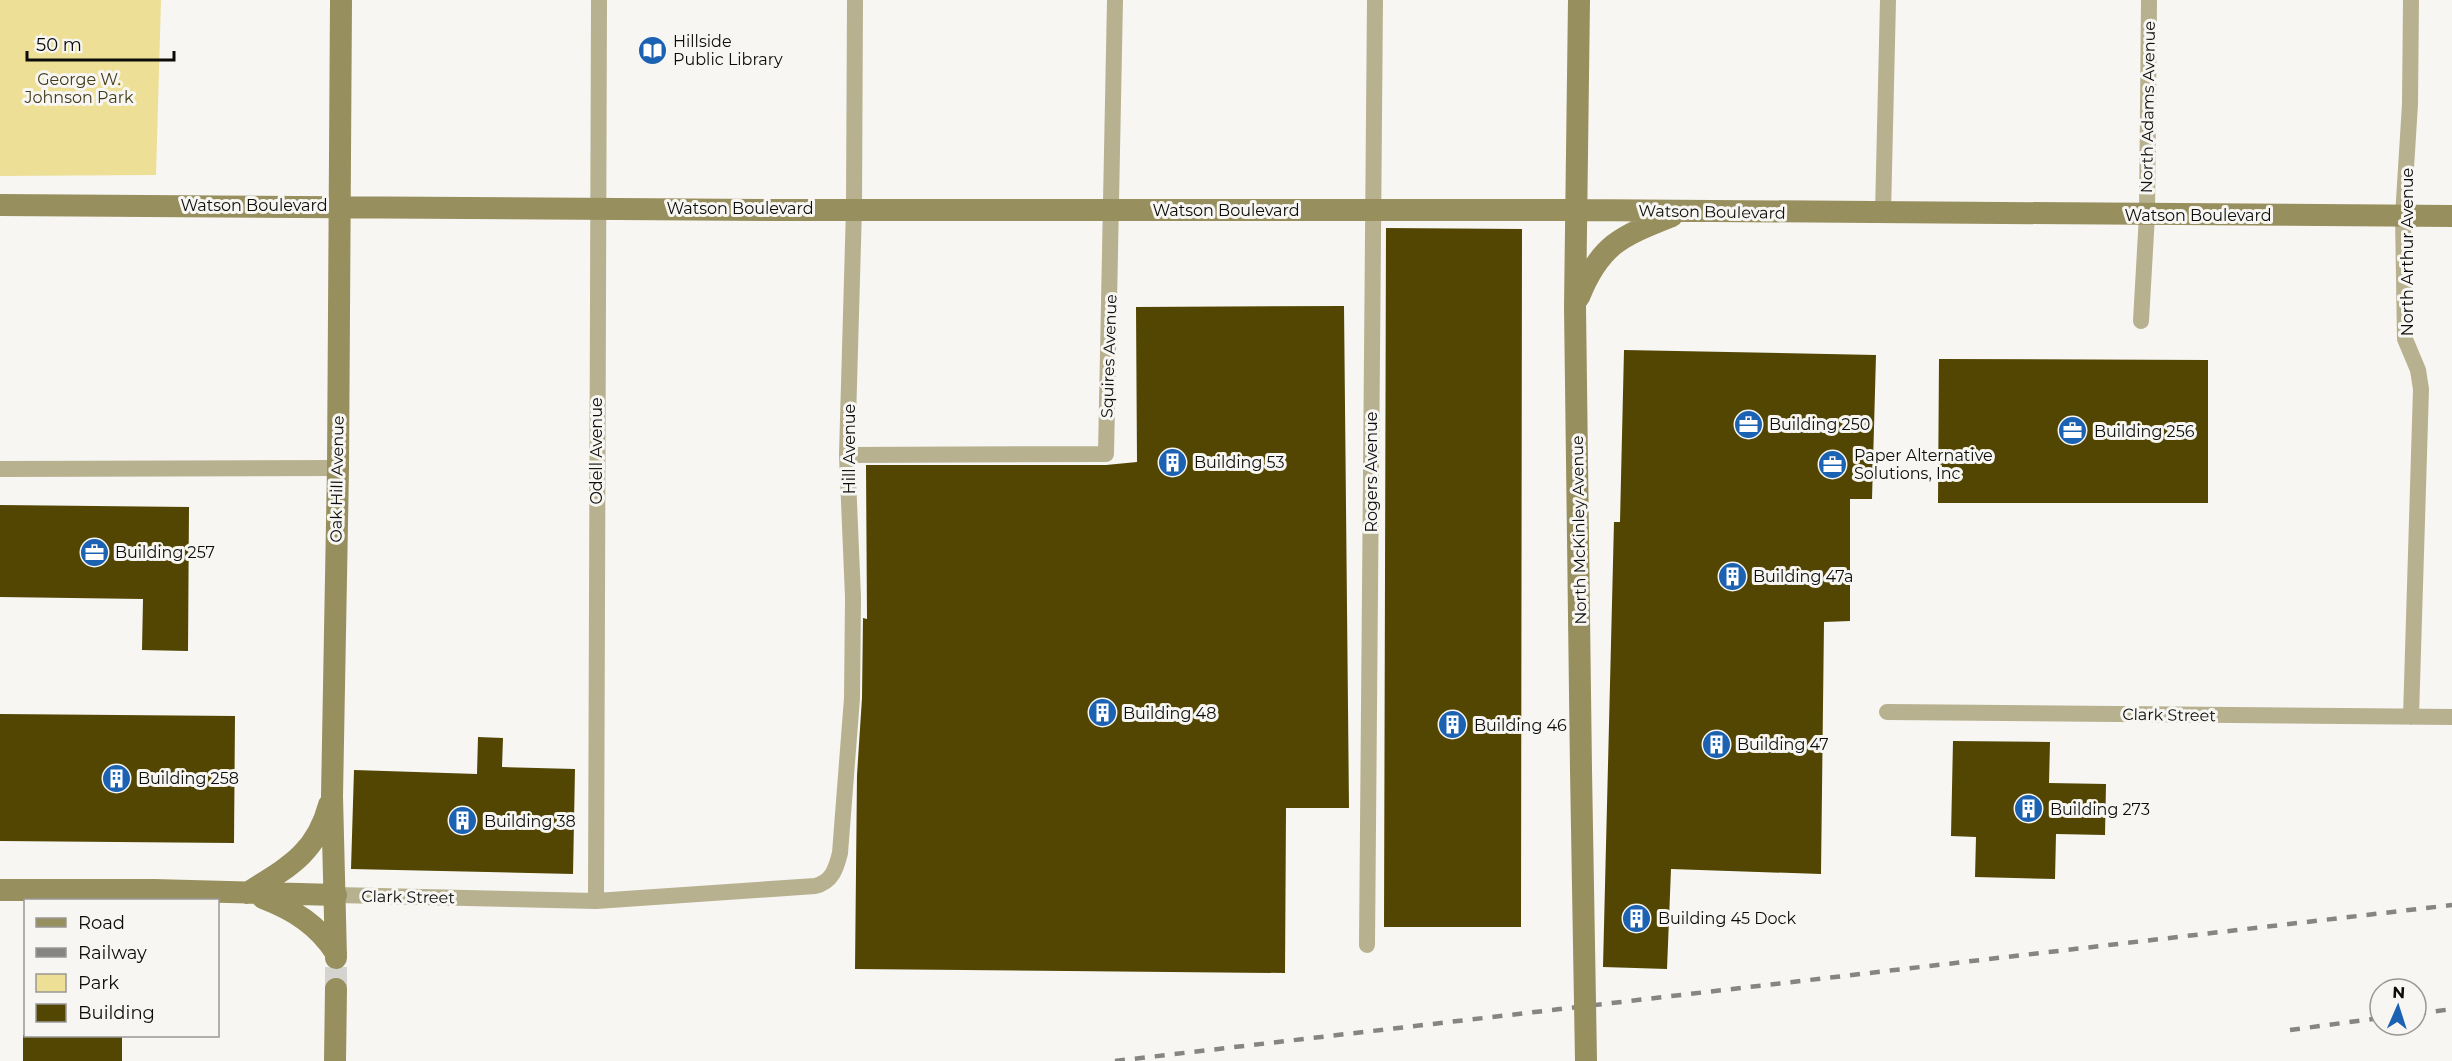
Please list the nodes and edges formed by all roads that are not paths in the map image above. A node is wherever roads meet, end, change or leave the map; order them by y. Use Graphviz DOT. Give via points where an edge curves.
graph roads {
  1 [pos="341,0"];
  2 [pos="599,0"];
  3 [pos="855,0"];
  4 [pos="1115,0"];
  5 [pos="1375,0"];
  6 [pos="1579,0"];
  7 [pos="1888,0"];
  8 [pos="2149,0"];
  9 [pos="2411,0"];
  10 [pos="0,205"];
  11 [pos="339,206"];
  12 [pos="597,207"];
  13 [pos="854,208"];
  14 [pos="1373,209"];
  15 [pos="1113,210"];
  16 [pos="1578,210"];
  17 [pos="1680,212"];
  18 [pos="1883,213"];
  19 [pos="2147,215"];
  20 [pos="2403,216"];
  21 [pos="2452,216"];
  22 [pos="1575,307"];
  23 [pos="2141,321"];
  24 [pos="847,455"];
  25 [pos="338,468"];
  26 [pos="0,469"];
  27 [pos="1887,712"];
  28 [pos="2411,717"];
  29 [pos="2452,717"];
  30 [pos="332,796"];
  31 [pos="815,886"];
  32 [pos="0,890"];
  33 [pos="248,893"];
  34 [pos="336,895"];
  35 [pos="596,901"];
  36 [pos="1367,945"];
  37 [pos="336,989"];
  38 [pos="335,1061"];
  39 [pos="1586,1061"];
  1 -- 11 [label="street, Oak Hill Avenue"];
  2 -- 12 [label="street, Odell Avenue"];
  3 -- 13 [label="street, Hill Avenue"];
  4 -- 15 [label="street, Squires Avenue"];
  5 -- 14 [label="street, Rogers Avenue"];
  6 -- 16 [label="street, North McKinley Avenue"];
  7 -- 18 [label="street"];
  8 -- 19 [label="street, North Adams Avenue"];
  9 -- 20 [label="street, North Arthur Avenue"];
  10 -- 11 [label="street, Watson Boulevard"];
  11 -- 12 [label="street, Watson Boulevard"];
  11 -- 25 [label="street, Oak Hill Avenue"];
  12 -- 13 [label="street, Watson Boulevard"];
  12 -- 35 [label="street, Odell Avenue"];
  13 -- 15 [label="street, Watson Boulevard"];
  13 -- 24 [label="street, Hill Avenue"];
  14 -- 15 [label="street, Watson Boulevard"];
  14 -- 16 [label="street, Watson Boulevard"];
  14 -- 36 [label="street, Rogers Avenue"];
  15 -- 24 [label="street, Squires Avenue" via="1106,454"];
  16 -- 17 [label="street, Watson Boulevard"];
  16 -- 22 [label="street, North McKinley Avenue"];
  17 -- 18 [label="street, Watson Boulevard"];
  17 -- 22 [label="street" via="1622,237 1603,254"];
  18 -- 19 [label="street, Watson Boulevard"];
  19 -- 20 [label="street, Watson Boulevard"];
  19 -- 23 [label="street, North Adams Avenue"];
  20 -- 21 [label="street, Watson Boulevard"];
  20 -- 28 [label="street, North Arthur Avenue" via="2405,339 2421,389"];
  22 -- 39 [label="street, North McKinley Avenue, bridge"];
  24 -- 31 [label="street, Hill Avenue" via="853,597 851,732 840,853 836,870 826,883"];
  25 -- 26 [label="street"];
  25 -- 30 [label="street, Oak Hill Avenue"];
  27 -- 28 [label="street, Clark Street"];
  28 -- 29 [label="street, Clark Street"];
  30 -- 33 [label="street" via="325,820 308,850 285,871"];
  30 -- 34 [label="street, Oak Hill Avenue"];
  31 -- 35 [label="street, Clark Street"];
  32 -- 33 [label="street, Clark Street"];
  33 -- 34 [label="street, Clark Street"];
  33 -- 34 [label="street, Oak Hill Avenue" via="290,908 324,934 336,956"];
  34 -- 35 [label="street, Clark Street"];
  37 -- 38 [label="street"];
}
